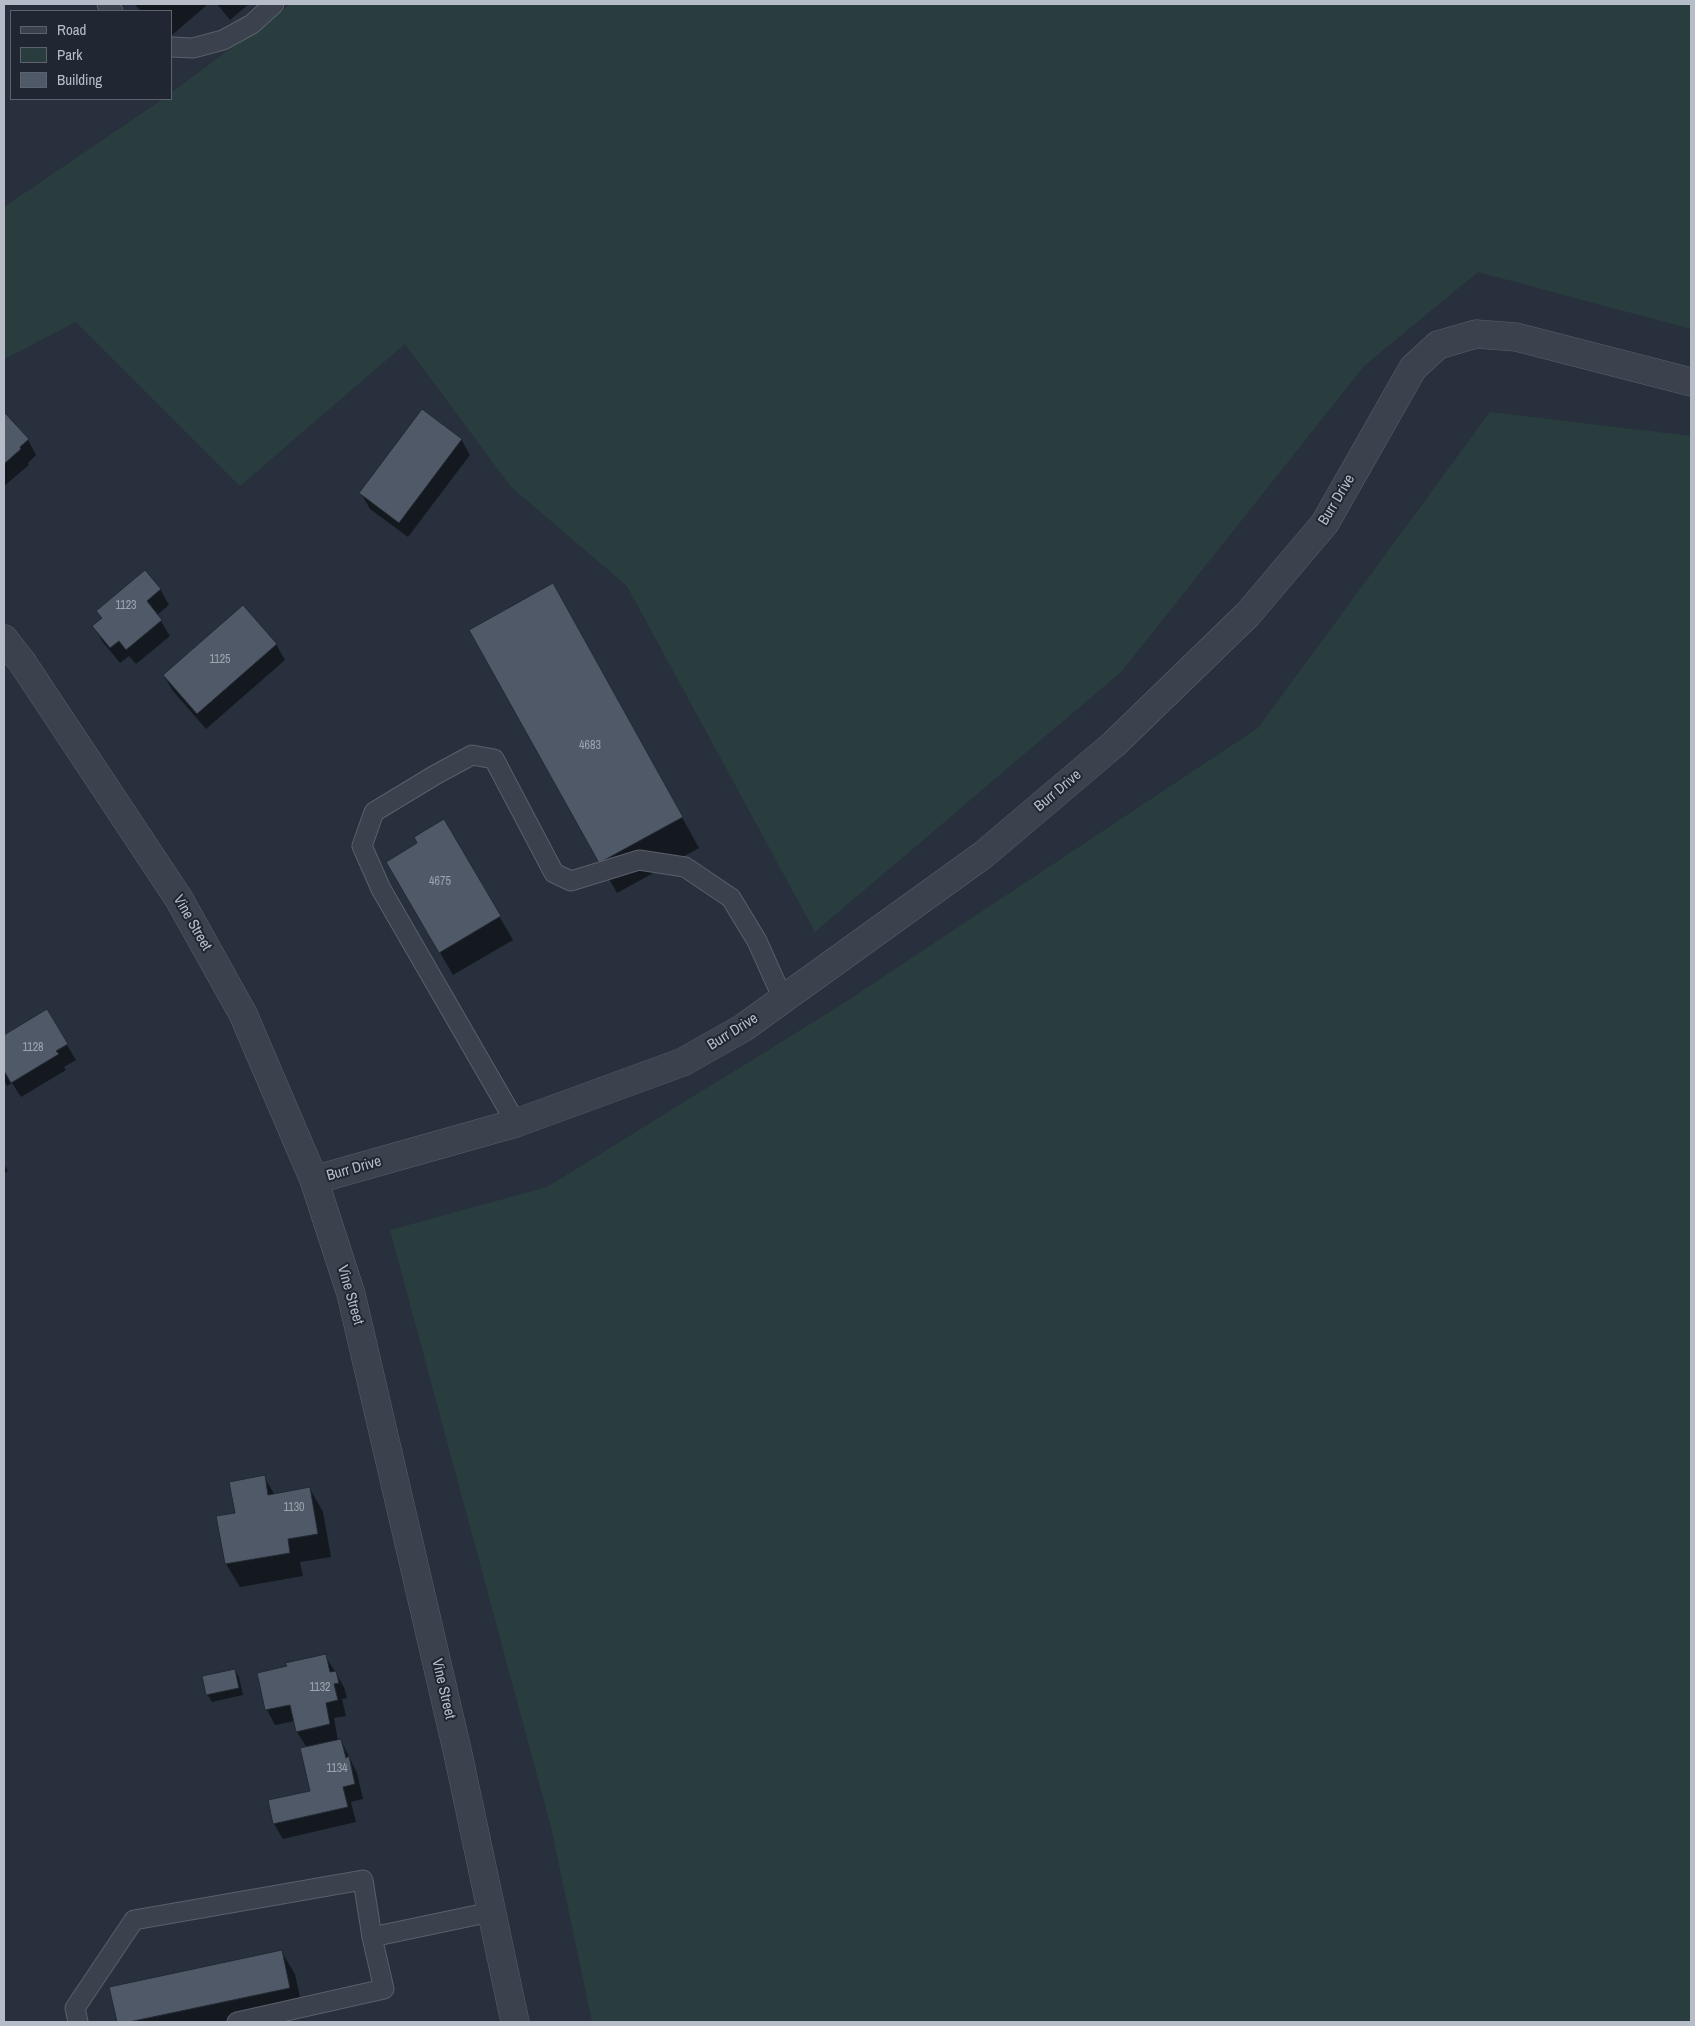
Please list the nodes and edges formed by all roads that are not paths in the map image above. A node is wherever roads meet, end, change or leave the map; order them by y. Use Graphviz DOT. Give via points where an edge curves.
graph roads {
  1 [pos="274,4"];
  2 [pos="172,47"];
  3 [pos="1691,382"];
  4 [pos="4,638"];
  5 [pos="783,999"];
  6 [pos="516,1123"];
  7 [pos="314,1180"];
  8 [pos="491,1912"];
  9 [pos="372,1937"];
  10 [pos="78,2022"];
  11 [pos="237,2022"];
  12 [pos="515,2022"];
  1 -- 2 [label="lane" via="252,24 223,40 193,48"];
  3 -- 5 [label="street, Burr Drive" via="1516,337 1476,334 1438,345 1413,368 1325,522 1248,614 1114,744 983,855"];
  4 -- 7 [label="street, Vine Street" via="180,899 243,1014"];
  5 -- 6 [label="street, Burr Drive" via="743,1028 683,1062"];
  5 -- 6 [label="lane" via="757,941 731,898 685,867 639,860 571,882 554,874 494,759 472,756 374,812 362,846 381,889"];
  6 -- 7 [label="street, Burr Drive"];
  7 -- 8 [label="street, Vine Street" via="351,1294 458,1754"];
  8 -- 9 [label="lane"];
  8 -- 12 [label="street, Vine Street"];
  9 -- 10 [label="lane" via="363,1880 134,1920 75,2008"];
  9 -- 11 [label="lane" via="384,1989"];
}
